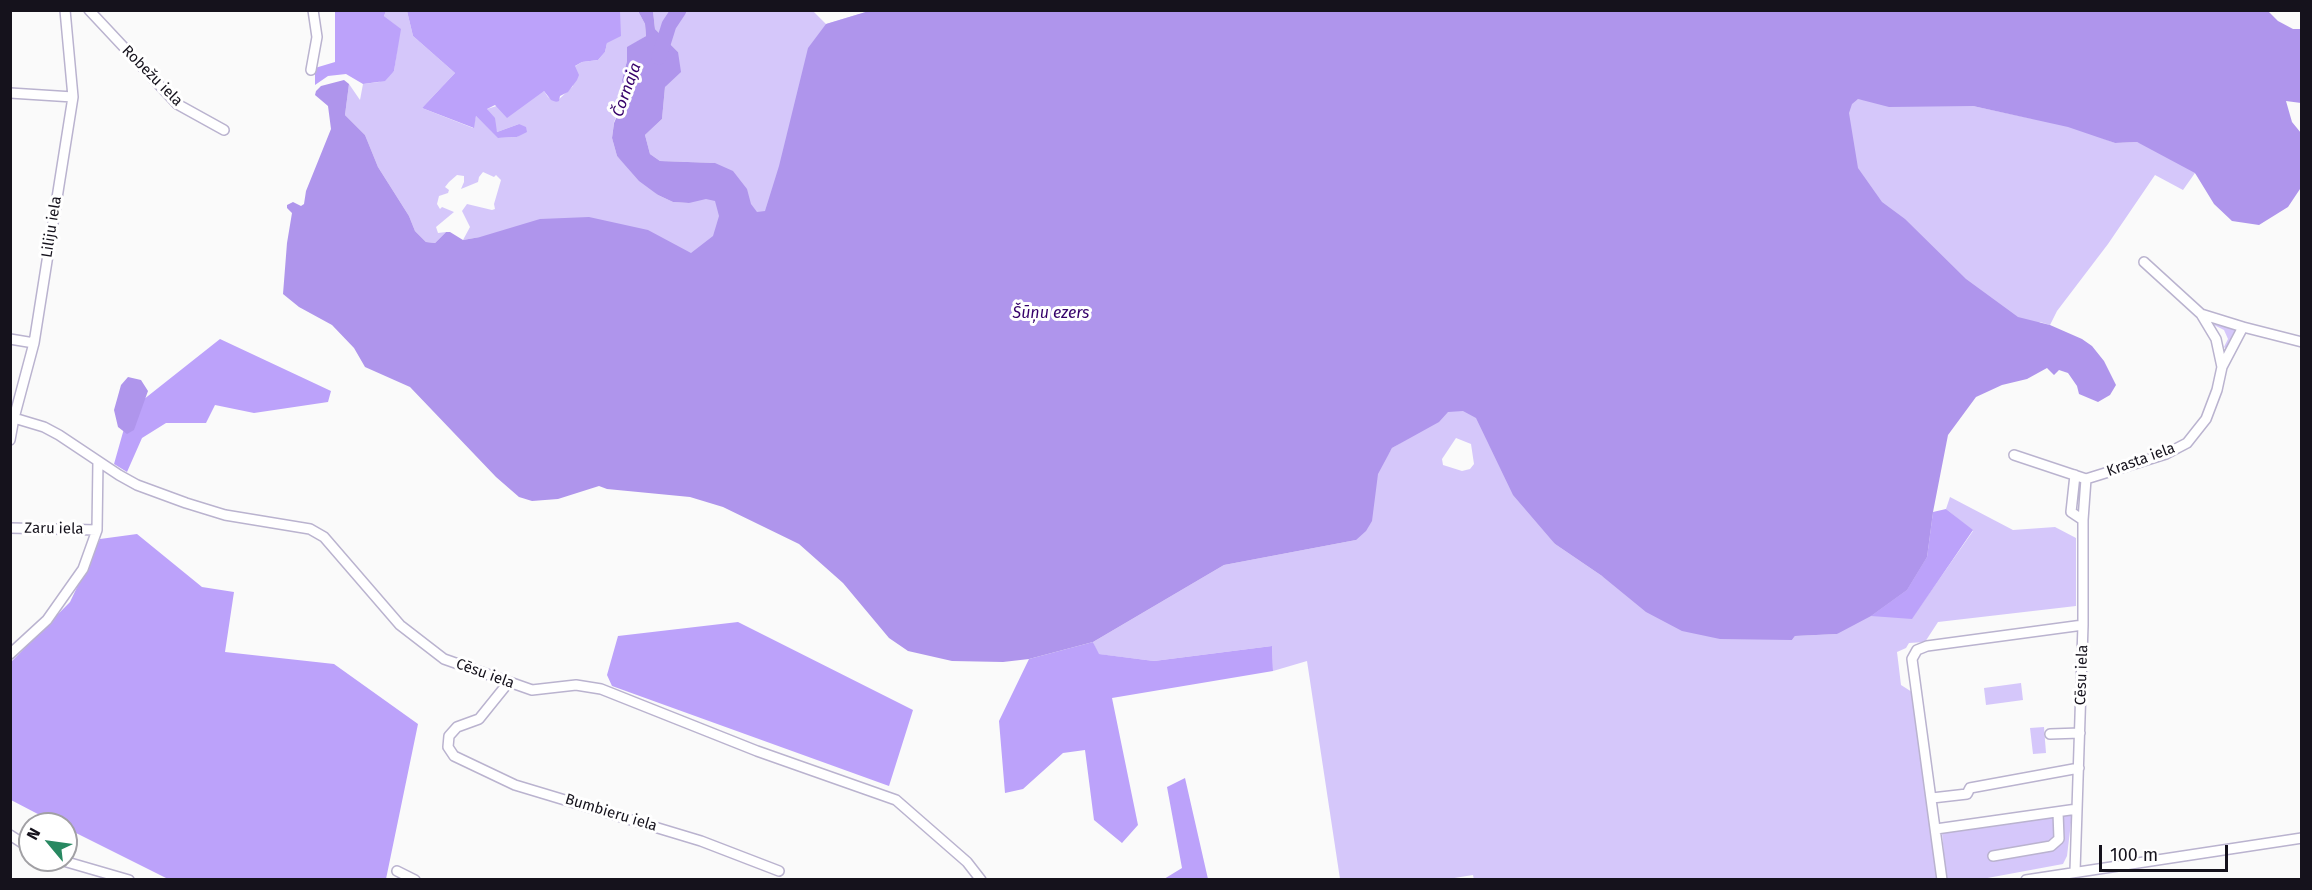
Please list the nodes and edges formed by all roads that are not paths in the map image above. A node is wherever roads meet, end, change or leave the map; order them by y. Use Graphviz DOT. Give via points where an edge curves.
graph roads {
  1 [pos="65,10"];
  2 [pos="89,10"];
  3 [pos="313,10"];
  4 [pos="311,70"];
  5 [pos="10,93"];
  6 [pos="73,97"];
  7 [pos="224,130"];
  8 [pos="2144,262"];
  9 [pos="2201,314"];
  10 [pos="2243,327"];
  11 [pos="10,339"];
  12 [pos="2301,342"];
  13 [pos="34,343"];
  14 [pos="2222,367"];
  15 [pos="14,418"];
  16 [pos="10,440"];
  17 [pos="2014,455"];
  18 [pos="98,461"];
  19 [pos="2075,476"];
  20 [pos="2086,479"];
  21 [pos="2083,520"];
  22 [pos="10,528"];
  23 [pos="97,530"];
  24 [pos="2083,624"];
  25 [pos="10,654"];
  26 [pos="508,683"];
  27 [pos="2080,733"];
  28 [pos="2050,734"];
  29 [pos="2079,768"];
  30 [pos="1932,798"];
  31 [pos="2077,809"];
  32 [pos="2058,812"];
  33 [pos="1936,829"];
  34 [pos="2301,838"];
  35 [pos="1993,856"];
  36 [pos="78,865"];
  37 [pos="397,871"];
  38 [pos="779,871"];
  39 [pos="2075,871"];
  40 [pos="129,879"];
  41 [pos="415,879"];
  42 [pos="981,879"];
  43 [pos="1942,879"];
  44 [pos="2026,879"];
  1 -- 6 [label="street, Liliju iela"];
  2 -- 7 [label="street, Robežu iela" via="177,104"];
  3 -- 4 [label="street" via="317,37"];
  5 -- 6 [label="street"];
  6 -- 13 [label="street, Liliju iela"];
  8 -- 9 [label="street, Krasta iela"];
  9 -- 10 [label="street, Krasta iela"];
  9 -- 14 [label="street, Krasta iela" via="2216,339"];
  10 -- 12 [label="street, Krasta iela"];
  10 -- 14 [label="street, Krasta iela"];
  11 -- 13 [label="street"];
  13 -- 15 [label="street, Liliju iela"];
  14 -- 20 [label="street, Krasta iela" via="2206,419 2187,443 2166,454"];
  15 -- 16 [label="street, Liliju iela"];
  15 -- 18 [label="street, Cēsu iela" via="59,435"];
  17 -- 19 [label="street"];
  18 -- 23 [label="street"];
  18 -- 26 [label="street, Cēsu iela" via="137,484 186,503 225,515 310,529 324,537 400,626 444,659"];
  19 -- 20 [label="street"];
  19 -- 21 [label="street" via="2071,512"];
  20 -- 21 [label="street, Cēsu iela"];
  21 -- 24 [label="street, Cēsu iela"];
  22 -- 23 [label="street, Zaru iela"];
  23 -- 25 [label="street" via="83,569 53,612"];
  24 -- 27 [label="street, Cēsu iela"];
  24 -- 30 [label="street" via="1917,650 1912,659"];
  26 -- 38 [label="street, Bumbieru iela" via="479,719 457,727 449,736 448,747 454,756 515,784 701,841"];
  26 -- 42 [label="street, Cēsu iela" via="532,690 576,685 601,689 757,752 896,800"];
  27 -- 28 [label="street"];
  27 -- 29 [label="street, Cēsu iela"];
  29 -- 30 [label="street" via="1971,788 1967,794"];
  29 -- 31 [label="street, Cēsu iela"];
  30 -- 33 [label="street"];
  31 -- 32 [label="street"];
  31 -- 39 [label="street, Cēsu iela"];
  32 -- 33 [label="street"];
  32 -- 35 [label="street" via="2059,839 2051,846"];
  33 -- 43 [label="street"];
  34 -- 39 [label="street"];
  36 -- 40 [label="street"];
  37 -- 41 [label="street"];
  39 -- 44 [label="street"];
}
